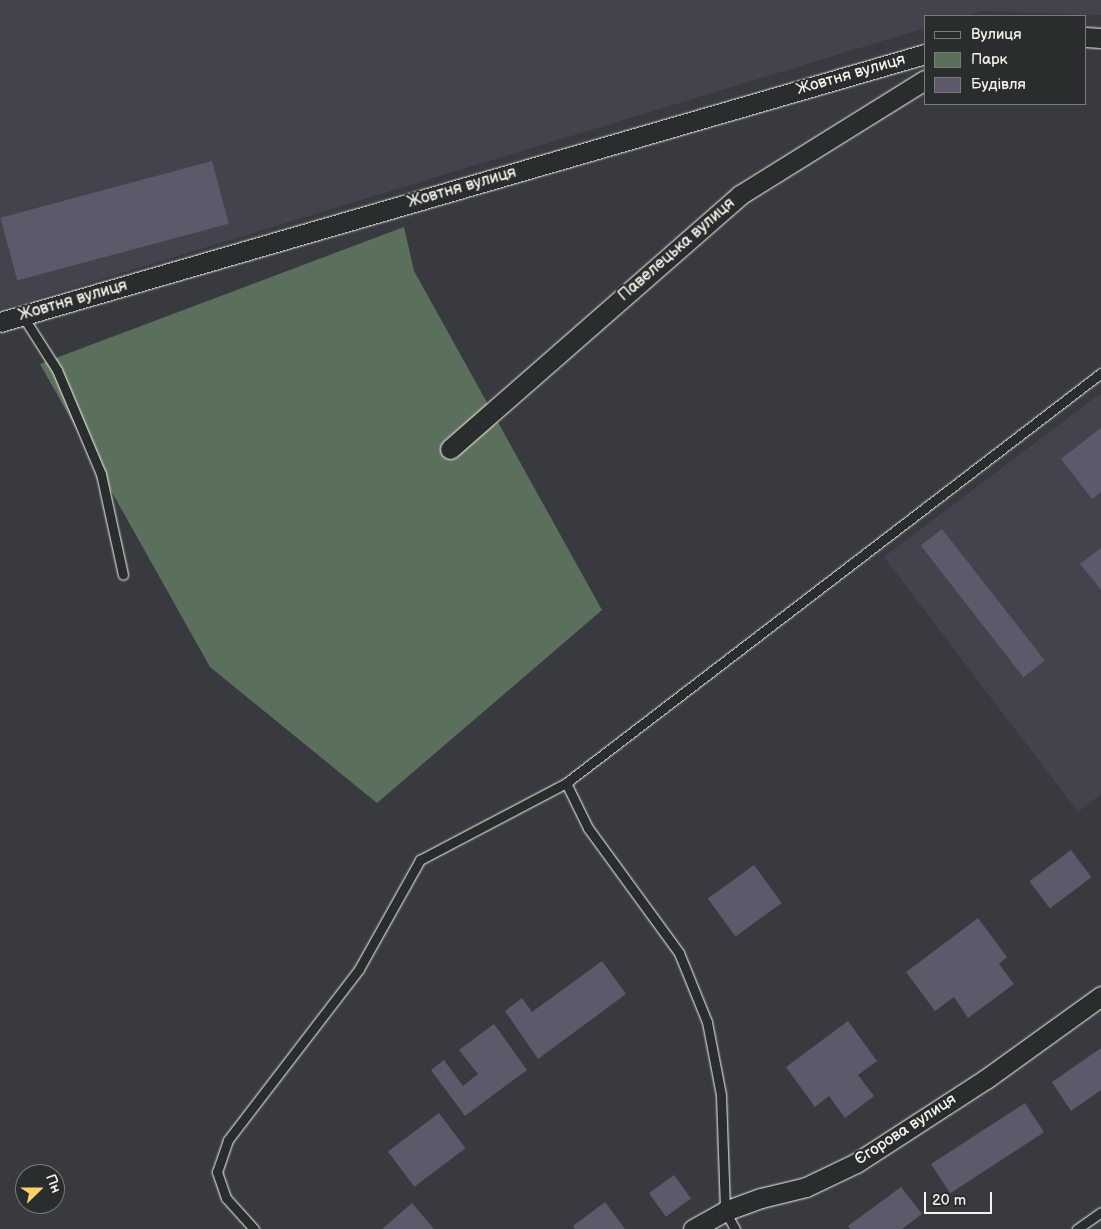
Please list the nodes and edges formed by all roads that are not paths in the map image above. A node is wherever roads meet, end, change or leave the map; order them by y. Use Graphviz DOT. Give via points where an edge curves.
graph roads {
  1 [pos="1086,37"];
  2 [pos="1101,38"];
  3 [pos="924,54"];
  4 [pos="924,81"];
  5 [pos="22,315"];
  6 [pos="0,322"];
  7 [pos="1101,373"];
  8 [pos="450,449"];
  9 [pos="123,575"];
  10 [pos="566,783"];
  11 [pos="1101,996"];
  12 [pos="725,1212"];
  13 [pos="1101,1212"];
  14 [pos="254,1229"];
  15 [pos="692,1229"];
  16 [pos="735,1229"];
  17 [pos="1077,1229"];
  1 -- 2 [label="street"];
  3 -- 5 [label="street, Жовтня вулиця"];
  4 -- 8 [label="street, Павелецька вулиця" via="740,195"];
  5 -- 6 [label="street, Жовтня вулиця"];
  5 -- 9 [label="lane" via="57,370 101,474"];
  7 -- 10 [label="lane"];
  10 -- 12 [label="lane" via="588,828 678,953 707,1022 721,1095"];
  10 -- 14 [label="lane" via="420,860 359,969 228,1140 217,1172 226,1198"];
  11 -- 12 [label="street, Єгорова вулиця" via="986,1078 856,1163 806,1187 761,1198"];
  12 -- 15 [label="street, Єгорова вулиця"];
  12 -- 16 [label="lane"];
  13 -- 17 [label="lane"];
}
